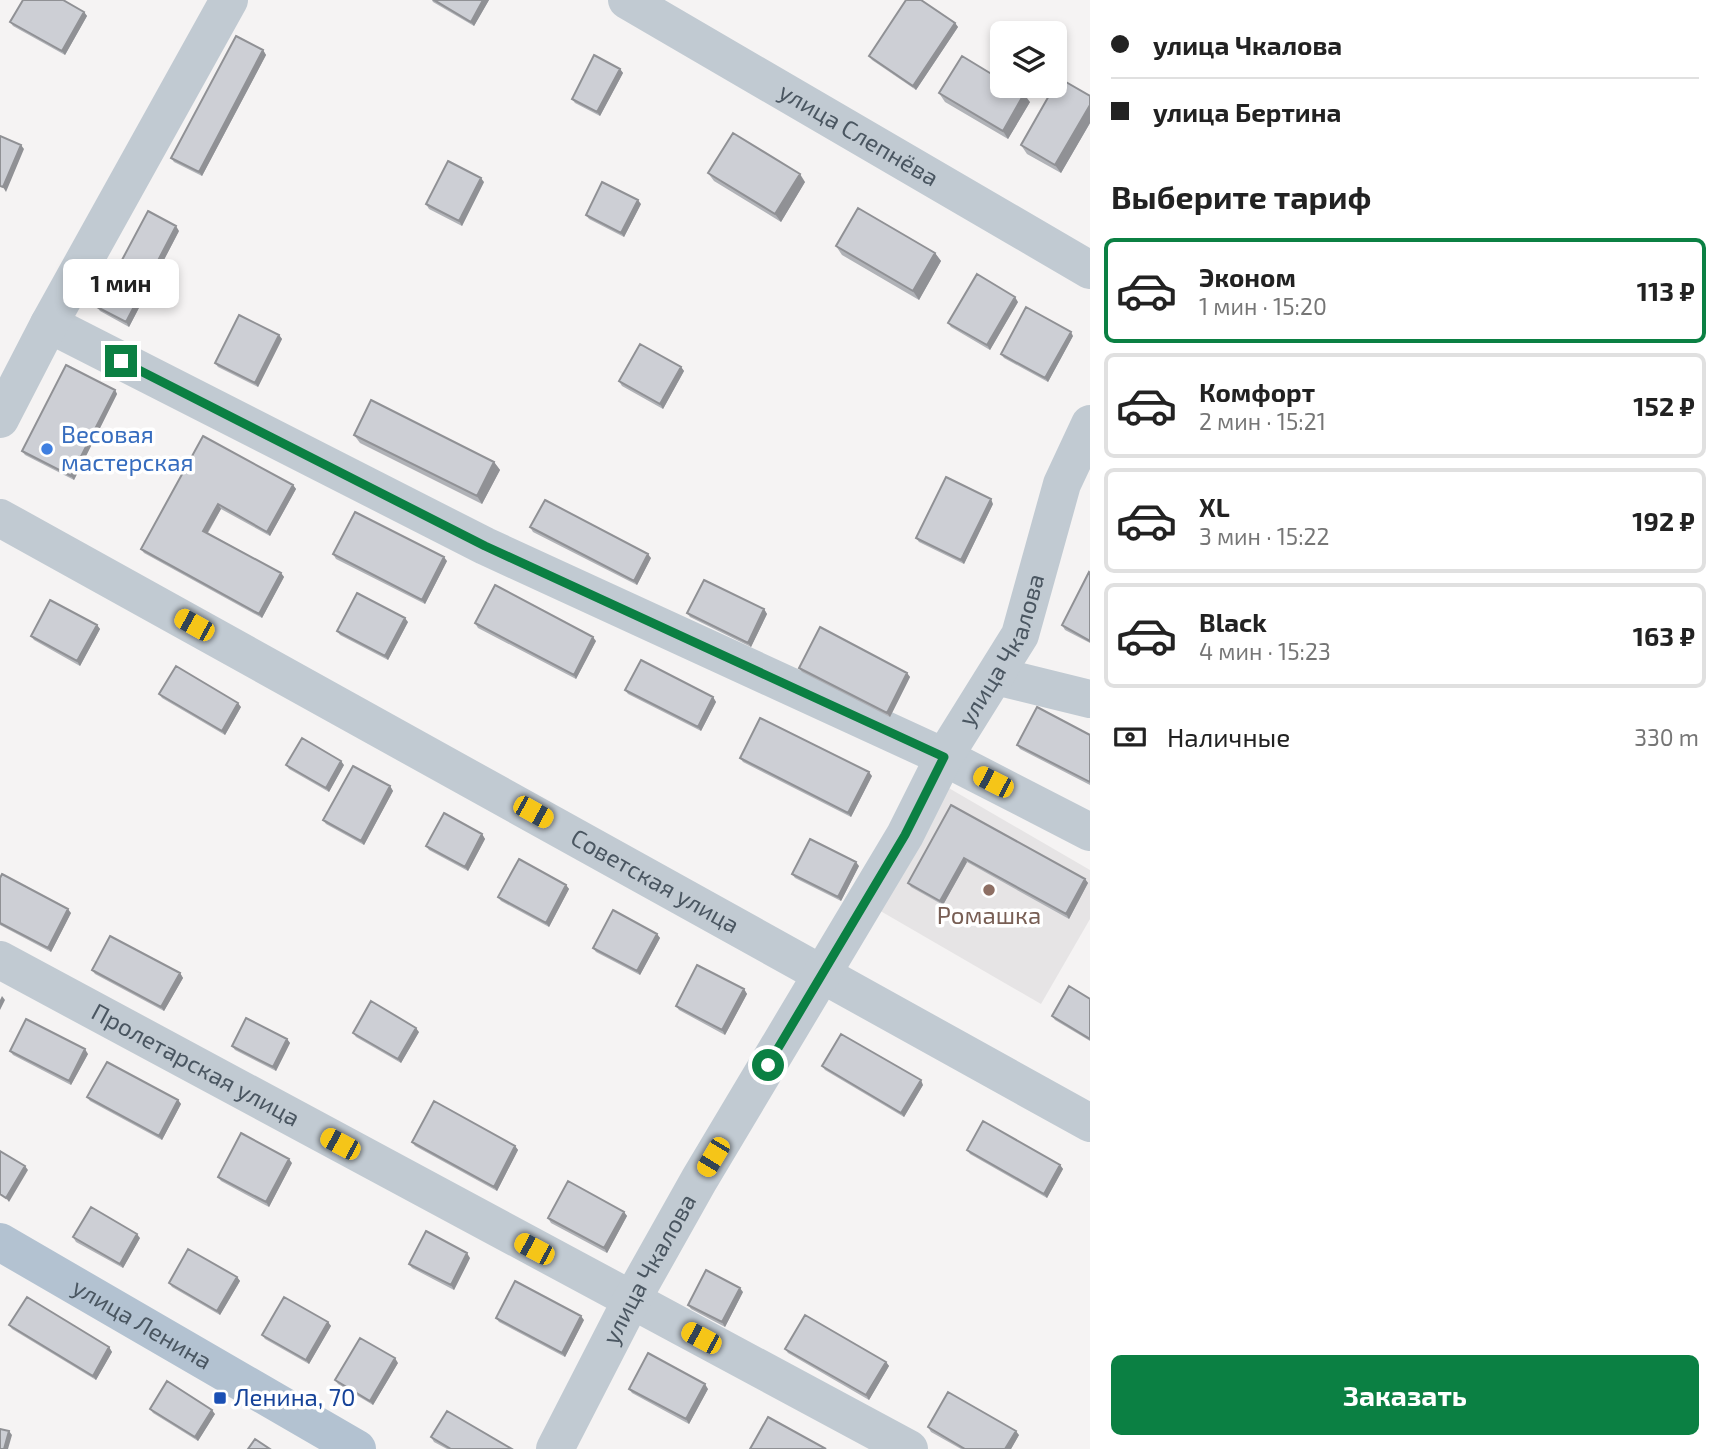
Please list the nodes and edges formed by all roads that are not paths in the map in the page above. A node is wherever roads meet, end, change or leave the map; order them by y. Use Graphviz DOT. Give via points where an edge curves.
graph roads {
  1 [pos="229,0"];
  2 [pos="627,0"];
  3 [pos="1090,270"];
  4 [pos="49,324"];
  5 [pos="0,419"];
  6 [pos="1090,424"];
  7 [pos="0,517"];
  8 [pos="996,676"];
  9 [pos="1090,699"];
  10 [pos="944,757"];
  11 [pos="1090,832"];
  12 [pos="0,960"];
  13 [pos="823,973"];
  14 [pos="1090,1123"];
  15 [pos="0,1242"];
  16 [pos="631,1301"];
  17 [pos="357,1449"];
  18 [pos="555,1449"];
  19 [pos="909,1449"];
  1 -- 4 [label="street"];
  2 -- 3 [label="street, улица Слепнёва"];
  4 -- 5 [label="street"];
  4 -- 10 [label="street" via="485,546"];
  6 -- 8 [label="street, улица Чкалова" via="1062,484 1020,635"];
  7 -- 13 [label="street, Советская улица"];
  8 -- 9 [label="street"];
  8 -- 10 [label="street, улица Чкалова"];
  10 -- 11 [label="street"];
  10 -- 13 [label="street, улица Чкалова" via="905,835"];
  12 -- 16 [label="street, Пролетарская улица"];
  13 -- 14 [label="street, Советская улица"];
  13 -- 16 [label="street, улица Чкалова"];
  15 -- 17 [label="main road, улица Ленина"];
  16 -- 18 [label="street, улица Чкалова"];
  16 -- 19 [label="street, Пролетарская улица"];
}
